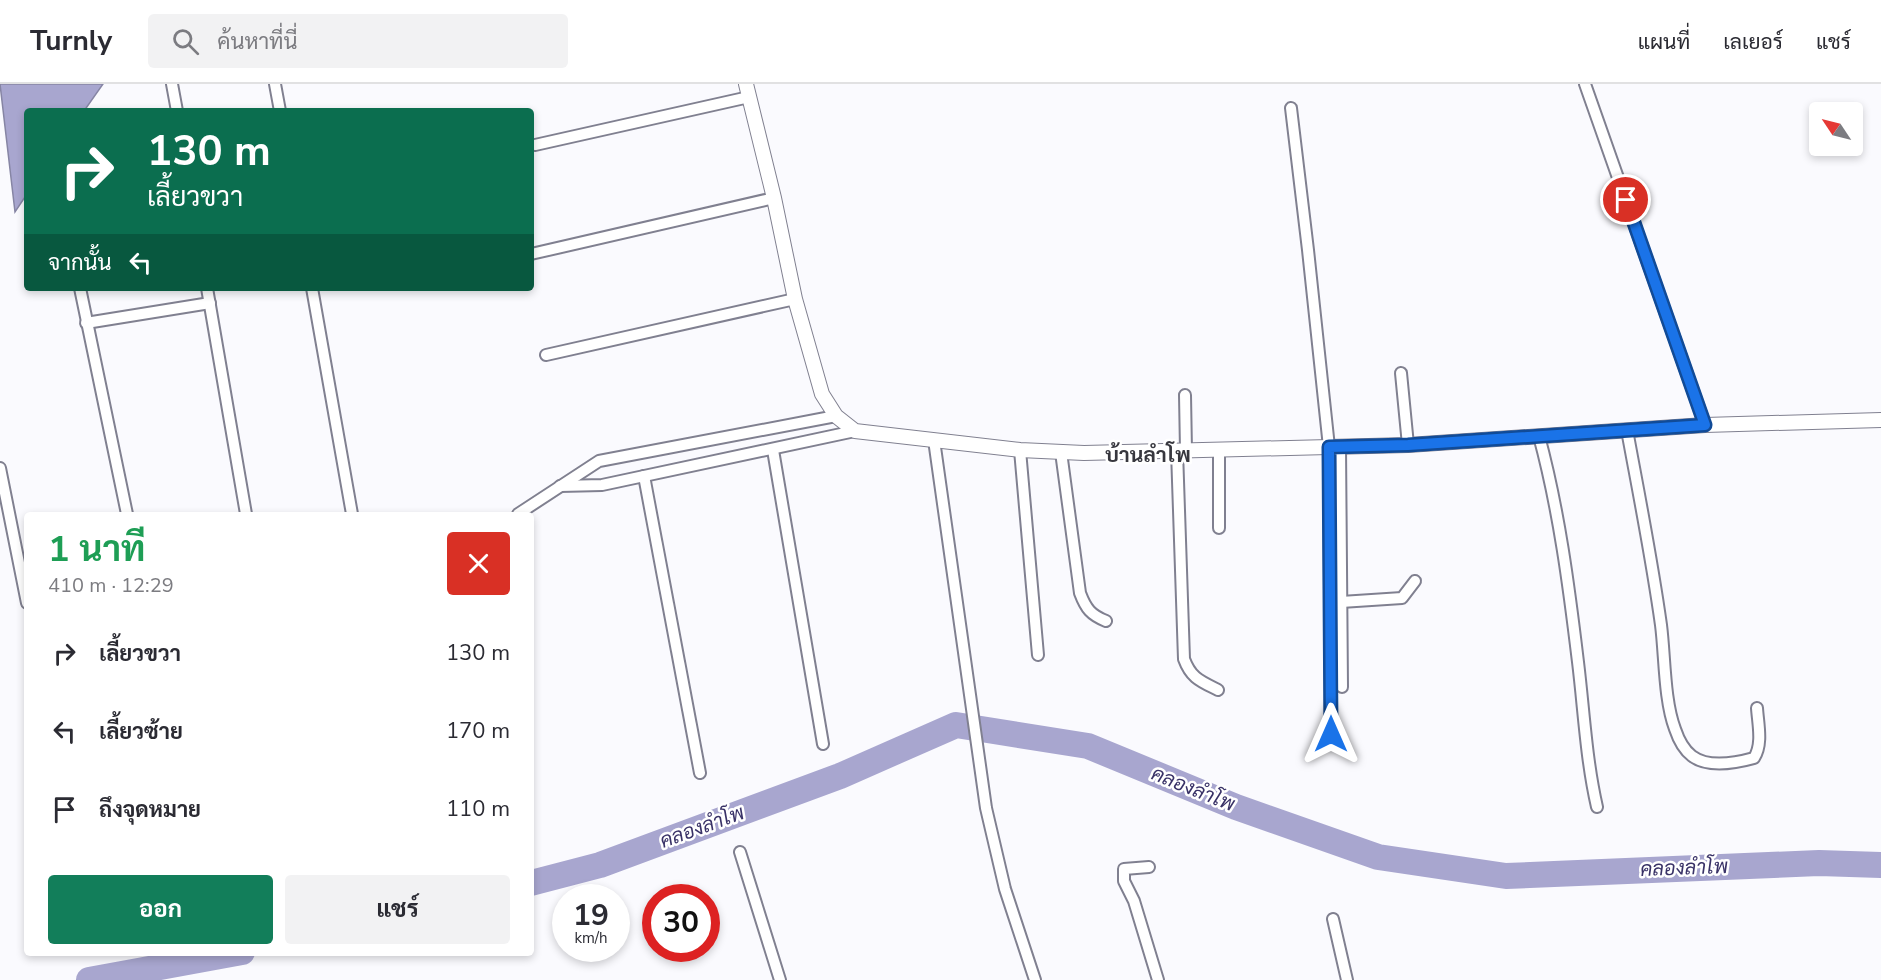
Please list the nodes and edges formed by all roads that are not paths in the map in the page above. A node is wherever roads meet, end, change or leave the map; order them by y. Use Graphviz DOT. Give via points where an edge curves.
graph roads {
  1 [pos="172,84"];
  2 [pos="275,84"];
  3 [pos="1586,84"];
  4 [pos="748,91"];
  5 [pos="176,108"];
  6 [pos="279,108"];
  7 [pos="1291,108"];
  8 [pos="535,145"];
  9 [pos="774,198"];
  10 [pos="534,253"];
  11 [pos="81,291"];
  12 [pos="208,291"];
  13 [pos="313,291"];
  14 [pos="795,299"];
  15 [pos="210,303"];
  16 [pos="86,323"];
  17 [pos="546,355"];
  18 [pos="1401,373"];
  19 [pos="1185,395"];
  20 [pos="836,416"];
  21 [pos="1881,420"];
  22 [pos="1705,425"];
  23 [pos="1627,430"];
  24 [pos="855,431"];
  25 [pos="1539,436"];
  26 [pos="934,440"];
  27 [pos="1408,445"];
  28 [pos="1334,447"];
  29 [pos="773,450"];
  30 [pos="1020,450"];
  31 [pos="1182,451"];
  32 [pos="1218,451"];
  33 [pos="1061,452"];
  34 [pos="0,468"];
  35 [pos="644,476"];
  36 [pos="560,486"];
  37 [pos="127,512"];
  38 [pos="246,512"];
  39 [pos="352,512"];
  40 [pos="521,512"];
  41 [pos="1219,528"];
  42 [pos="1415,581"];
  43 [pos="24,588"];
  44 [pos="1341,602"];
  45 [pos="1106,621"];
  46 [pos="1038,654"];
  47 [pos="1342,687"];
  48 [pos="1218,690"];
  49 [pos="1756,708"];
  50 [pos="1331,734"];
  51 [pos="823,744"];
  52 [pos="700,773"];
  53 [pos="1597,807"];
  54 [pos="740,852"];
  55 [pos="1149,867"];
  56 [pos="1333,920"];
  57 [pos="780,980"];
  58 [pos="1035,980"];
  59 [pos="1158,980"];
  60 [pos="1347,980"];
  1 -- 5 [label="street"];
  2 -- 6 [label="street"];
  3 -- 22 [label="street"];
  4 -- 8 [label="street"];
  4 -- 9 [label="street"];
  7 -- 28 [label="street"];
  9 -- 10 [label="street"];
  9 -- 14 [label="street"];
  11 -- 16 [label="street"];
  12 -- 15 [label="street"];
  13 -- 39 [label="street"];
  14 -- 17 [label="street"];
  14 -- 20 [label="street" via="822,394"];
  15 -- 16 [label="street"];
  15 -- 38 [label="street"];
  16 -- 37 [label="street"];
  18 -- 27 [label="street"];
  19 -- 31 [label="street"];
  20 -- 24 [label="street"];
  20 -- 36 [label="street" via="599,461"];
  21 -- 22 [label="street"];
  22 -- 23 [label="street"];
  23 -- 25 [label="street"];
  23 -- 49 [label="street" via="1675,729 1684,747 1700,760 1710,763 1754,758 1760,744"];
  24 -- 26 [label="street"];
  24 -- 29 [label="street"];
  25 -- 27 [label="street"];
  25 -- 53 [label="street" via="1555,503 1579,663 1589,772"];
  26 -- 30 [label="street"];
  26 -- 58 [label="street" via="986,807 1005,889"];
  27 -- 28 [label="street"];
  28 -- 32 [label="street"];
  28 -- 44 [label="street"];
  28 -- 50 [label="street"];
  29 -- 35 [label="street"];
  29 -- 51 [label="street"];
  30 -- 33 [label="street"];
  30 -- 46 [label="street"];
  31 -- 32 [label="street"];
  31 -- 33 [label="street"];
  31 -- 48 [label="street" via="1184,659 1189,672"];
  32 -- 41 [label="street"];
  33 -- 45 [label="street" via="1080,593 1085,607"];
  34 -- 43 [label="street"];
  35 -- 36 [label="street" via="602,485"];
  35 -- 52 [label="street"];
  36 -- 40 [label="street"];
  42 -- 44 [label="street" via="1402,598"];
  44 -- 47 [label="street"];
  54 -- 57 [label="street"];
  55 -- 59 [label="street" via="1124,869 1122,875"];
  56 -- 60 [label="street"];
}
